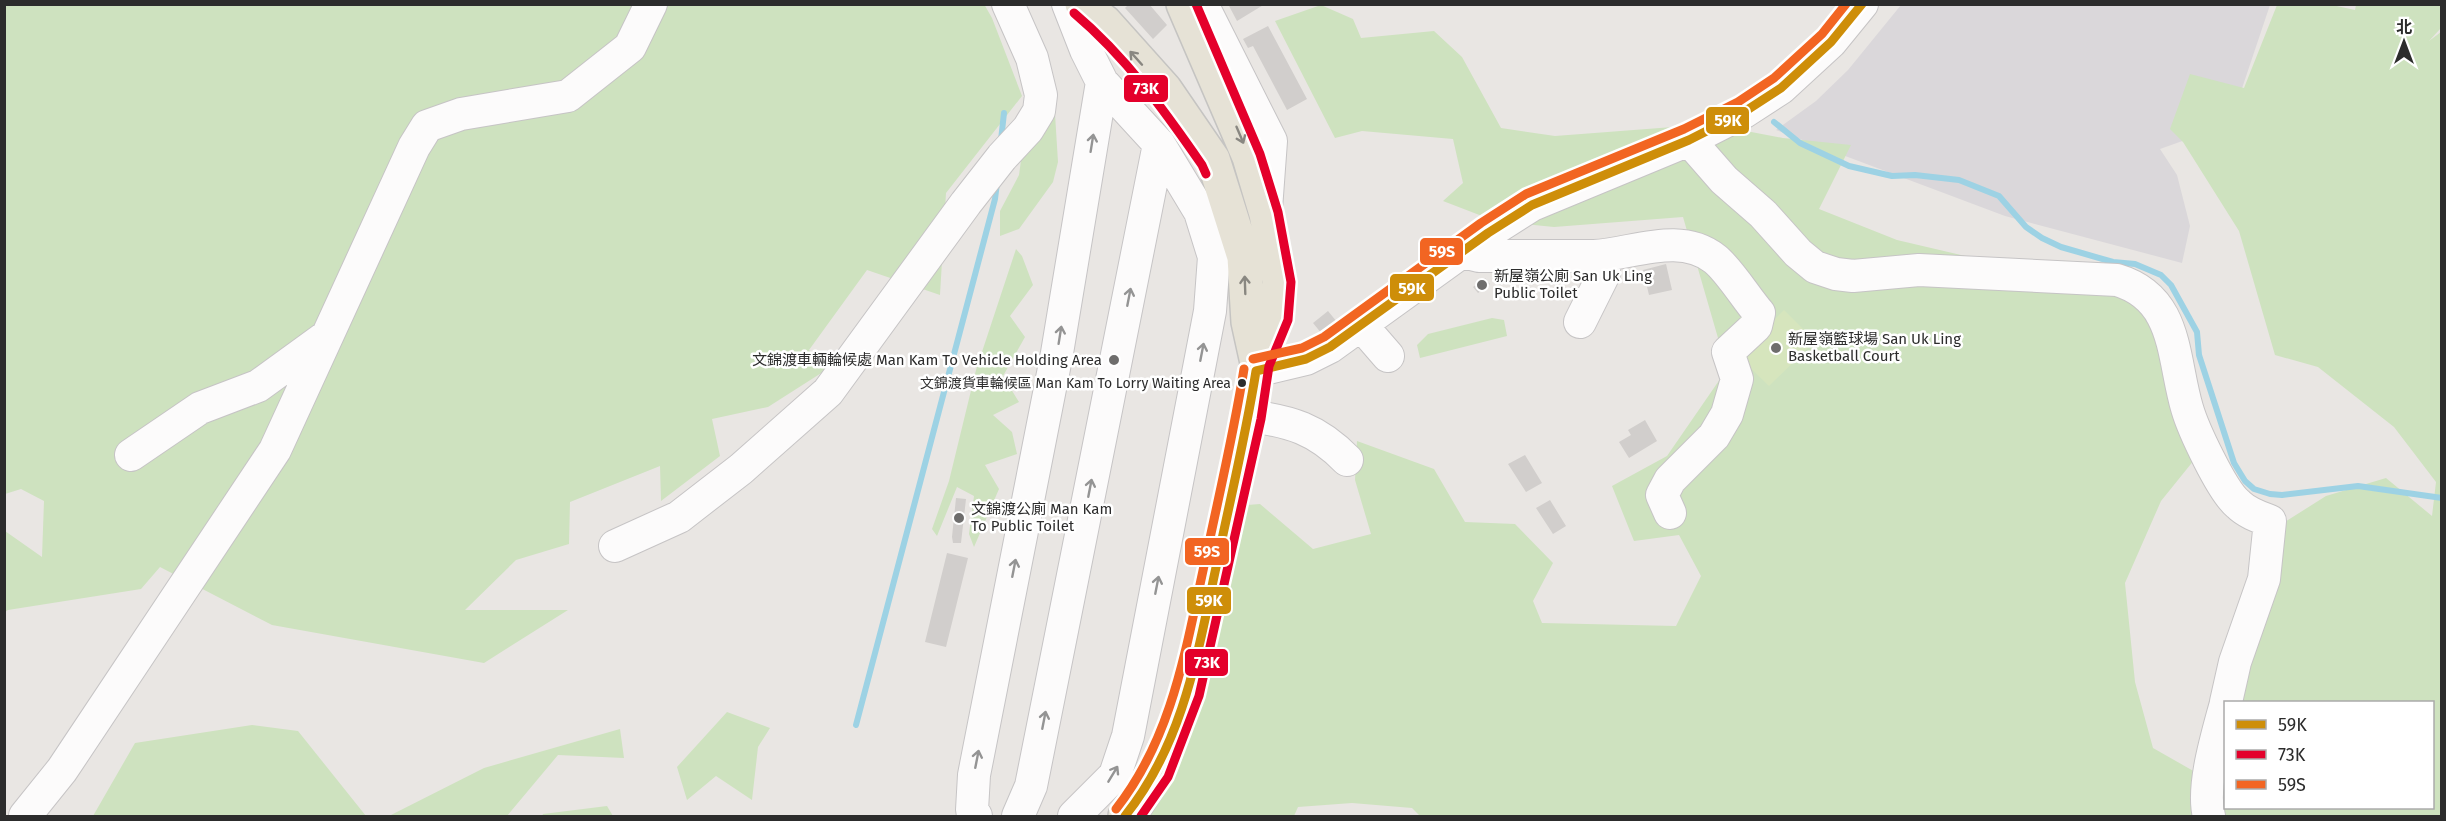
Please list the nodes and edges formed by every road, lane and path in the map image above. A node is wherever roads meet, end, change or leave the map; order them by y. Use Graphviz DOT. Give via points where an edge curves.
graph roads {
  1 [pos="651,4"];
  2 [pos="1008,4"];
  3 [pos="1068,4"];
  4 [pos="1082,4"];
  5 [pos="1183,4"];
  6 [pos="1202,4"];
  7 [pos="1862,4"];
  8 [pos="1102,82"];
  9 [pos="1689,140"];
  10 [pos="1160,144"];
  11 [pos="1266,214"];
  12 [pos="1463,252"];
  13 [pos="1594,256"];
  14 [pos="1580,322"];
  15 [pos="1362,326"];
  16 [pos="328,335"];
  17 [pos="1388,356"];
  18 [pos="1257,367"];
  19 [pos="1249,416"];
  20 [pos="131,455"];
  21 [pos="1347,460"];
  22 [pos="1670,513"];
  23 [pos="615,546"];
  24 [pos="2226,701"];
  25 [pos="2224,711"];
  26 [pos="25,816"];
  27 [pos="976,816"];
  28 [pos="1018,816"];
  29 [pos="1074,816"];
  30 [pos="1125,816"];
  31 [pos="2209,816"];
  1 -- 16 [label="street" via="630,47 568,96 461,114 427,126"];
  2 -- 23 [label="street" via="1032,58 1041,95 1039,111 1028,129 966,203 828,392 741,469 679,517"];
  3 -- 8 [label="street"];
  18 -- 4 [label="main road, one-way" via="1248,322 1244,256 1213,159 1165,89 1105,22"];
  5 -- 11 [label="main road, one-way" via="1249,157"];
  6 -- 11 [label="street" via="1271,141"];
  7 -- 9 [label="street" via="1831,42 1781,88"];
  8 -- 10 [label="street"];
  27 -- 8 [label="street, one-way" via="972,810 974,775 1057,353"];
  9 -- 12 [label="street" via="1532,205"];
  9 -- 24 [label="street" via="1724,180 1815,267 1852,276 1919,270 2117,280 2142,290 2153,301 2171,334 2187,409 2226,489 2237,504 2270,521 2264,579 2235,662"];
  28 -- 10 [label="street, one-way" via="1031,786"];
  29 -- 10 [label="street, one-way" via="1115,775 1128,736 1210,310 1214,256 1200,212"];
  11 -- 18 [label="main road" via="1279,282 1276,318"];
  12 -- 13 [label="street" via="1479,256"];
  12 -- 15 [label="street"];
  13 -- 14 [label="street" via="1605,274"];
  13 -- 22 [label="street" via="1668,245 1689,246 1714,259 1759,313 1756,326 1728,352 1737,379 1727,414 1714,436 1670,480 1662,495"];
  15 -- 17 [label="street"];
  15 -- 18 [label="street" via="1306,359"];
  16 -- 20 [label="street" via="258,386 200,408"];
  16 -- 26 [label="street" via="275,450 62,770"];
  18 -- 19 [label="main road"];
  19 -- 21 [label="street" via="1281,420 1307,429 1333,445"];
  19 -- 30 [label="main road" via="1188,693 1157,772"];
  25 -- 31 [label="street" via="2206,803"];
}
